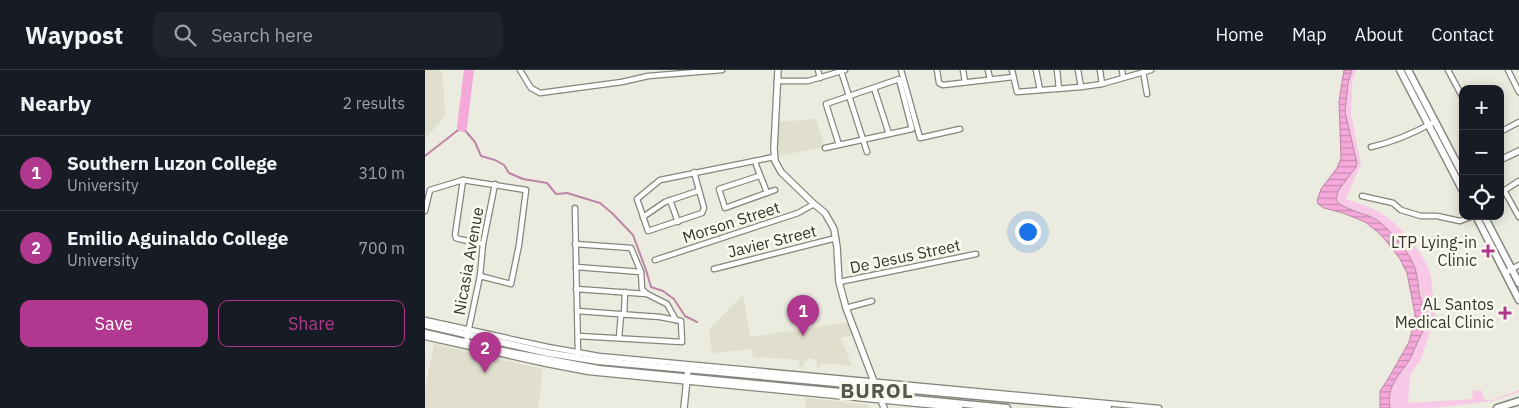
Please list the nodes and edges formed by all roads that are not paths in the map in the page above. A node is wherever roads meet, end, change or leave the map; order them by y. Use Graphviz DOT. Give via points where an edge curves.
graph roads {
  1 [pos="521,70"];
  2 [pos="722,70"];
  3 [pos="778,70"];
  4 [pos="818,70"];
  5 [pos="901,70"];
  6 [pos="937,70"];
  7 [pos="963,70"];
  8 [pos="987,70"];
  9 [pos="1012,70"];
  10 [pos="1036,70"];
  11 [pos="1057,70"];
  12 [pos="1078,70"];
  13 [pos="1100,70"];
  14 [pos="1122,70"];
  15 [pos="1151,70"];
  16 [pos="1400,70"];
  17 [pos="1408,70"];
  18 [pos="1449,70"];
  19 [pos="1508,70"];
  20 [pos="843,71"];
  21 [pos="1143,71"];
  22 [pos="1013,76"];
  23 [pos="820,78"];
  24 [pos="1123,78"];
  25 [pos="990,79"];
  26 [pos="777,80"];
  27 [pos="965,82"];
  28 [pos="1102,84"];
  29 [pos="1081,87"];
  30 [pos="874,88"];
  31 [pos="1059,89"];
  32 [pos="1040,90"];
  33 [pos="1459,90"];
  34 [pos="1519,92"];
  35 [pos="1147,94"];
  36 [pos="849,96"];
  37 [pos="1519,122"];
  38 [pos="1431,124"];
  39 [pos="960,129"];
  40 [pos="1504,130"];
  41 [pos="889,134"];
  42 [pos="863,140"];
  43 [pos="839,145"];
  44 [pos="1371,147"];
  45 [pos="825,148"];
  46 [pos="1519,151"];
  47 [pos="867,152"];
  48 [pos="774,157"];
  49 [pos="1504,158"];
  50 [pos="755,160"];
  51 [pos="1459,169"];
  52 [pos="693,172"];
  53 [pos="759,176"];
  54 [pos="1459,178"];
  55 [pos="463,180"];
  56 [pos="1519,181"];
  57 [pos="495,184"];
  58 [pos="775,190"];
  59 [pos="699,191"];
  60 [pos="767,193"];
  61 [pos="1362,196"];
  62 [pos="670,200"];
  63 [pos="813,204"];
  64 [pos="575,208"];
  65 [pos="1517,210"];
  66 [pos="425,211"];
  67 [pos="643,217"];
  68 [pos="1519,217"];
  69 [pos="1463,220"];
  70 [pos="1477,220"];
  71 [pos="1486,220"];
  72 [pos="678,222"];
  73 [pos="836,238"];
  74 [pos="483,244"];
  75 [pos="575,244"];
  76 [pos="976,254"];
  77 [pos="655,260"];
  78 [pos="576,267"];
  79 [pos="714,269"];
  80 [pos="1512,271"];
  81 [pos="641,272"];
  82 [pos="480,276"];
  83 [pos="839,282"];
  84 [pos="1519,283"];
  85 [pos="577,289"];
  86 [pos="625,292"];
  87 [pos="647,294"];
  88 [pos="1519,300"];
  89 [pos="872,301"];
  90 [pos="846,308"];
  91 [pos="577,311"];
  92 [pos="622,314"];
  93 [pos="425,320"];
  94 [pos="676,320"];
  95 [pos="425,325"];
  96 [pos="467,332"];
  97 [pos="425,333"];
  98 [pos="578,336"];
  99 [pos="425,337"];
  100 [pos="619,338"];
  101 [pos="466,342"];
  102 [pos="578,355"];
  103 [pos="547,356"];
  104 [pos="590,360"];
  105 [pos="688,369"];
  106 [pos="589,370"];
  107 [pos="688,380"];
  108 [pos="875,384"];
  109 [pos="991,397"];
  110 [pos="879,398"];
  111 [pos="1519,401"];
  112 [pos="990,406"];
  113 [pos="683,408"];
  114 [pos="687,408"];
  115 [pos="880,408"];
  116 [pos="884,408"];
  117 [pos="960,408"];
  118 [pos="1007,408"];
  119 [pos="1108,408"];
  120 [pos="1159,408"];
  121 [pos="1497,408"];
  1 -- 2 [label="street" via="531,88 539,93 648,76"];
  3 -- 26 [label="street"];
  4 -- 23 [label="street"];
  5 -- 39 [label="street" via="920,138"];
  6 -- 27 [label="street" via="940,84"];
  7 -- 27 [label="street"];
  8 -- 25 [label="street"];
  9 -- 22 [label="street"];
  10 -- 32 [label="street"];
  11 -- 31 [label="street"];
  12 -- 29 [label="street"];
  13 -- 28 [label="street"];
  14 -- 24 [label="street"];
  15 -- 21 [label="street"];
  16 -- 38 [label="main road"];
  17 -- 38 [label="main road"];
  18 -- 33 [label="street"];
  19 -- 34 [label="street"];
  20 -- 23 [label="street"];
  20 -- 36 [label="street"];
  21 -- 24 [label="street"];
  21 -- 35 [label="street"];
  22 -- 25 [label="street"];
  22 -- 32 [label="street" via="1017,92"];
  23 -- 26 [label="street" via="800,82"];
  24 -- 28 [label="street"];
  25 -- 27 [label="street"];
  26 -- 48 [label="street"];
  28 -- 29 [label="street"];
  29 -- 31 [label="street"];
  30 -- 36 [label="street"];
  30 -- 41 [label="street"];
  30 -- 41 [label="street" via="899,79 912,129"];
  31 -- 32 [label="street"];
  36 -- 42 [label="street"];
  36 -- 43 [label="street" via="826,104"];
  37 -- 40 [label="street"];
  38 -- 44 [label="street"];
  38 -- 51 [label="main road"];
  38 -- 54 [label="main road"];
  41 -- 42 [label="street"];
  42 -- 43 [label="street"];
  42 -- 47 [label="street"];
  43 -- 45 [label="street"];
  46 -- 49 [label="street"];
  48 -- 50 [label="street"];
  48 -- 63 [label="street" via="781,172"];
  50 -- 52 [label="street"];
  50 -- 53 [label="street"];
  52 -- 59 [label="street"];
  52 -- 67 [label="street" via="660,180 637,198"];
  53 -- 60 [label="street"];
  53 -- 60 [label="street" via="719,190 725,208"];
  55 -- 57 [label="street"];
  55 -- 66 [label="street" via="430,190"];
  55 -- 74 [label="street" via="455,235 459,239"];
  56 -- 65 [label="street" via="1505,190"];
  57 -- 74 [label="street, Nicasia Avenue"];
  57 -- 82 [label="street" via="526,190 519,245 511,284"];
  58 -- 60 [label="street"];
  59 -- 62 [label="street"];
  59 -- 72 [label="street" via="704,208 702,214"];
  61 -- 69 [label="street" via="1393,203 1401,210 1421,216"];
  62 -- 67 [label="street"];
  62 -- 72 [label="street"];
  63 -- 73 [label="street" via="825,213"];
  63 -- 77 [label="street, Morson Street" via="798,213"];
  64 -- 75 [label="street"];
  65 -- 68 [label="street"];
  67 -- 72 [label="street" via="648,231"];
  70 -- 80 [label="main road"];
  71 -- 80 [label="main road"];
  73 -- 79 [label="street, Javier Street"];
  73 -- 83 [label="street"];
  74 -- 82 [label="street, Nicasia Avenue"];
  75 -- 78 [label="street"];
  75 -- 81 [label="street" via="631,248"];
  76 -- 83 [label="street, De Jesus Street"];
  78 -- 81 [label="street"];
  78 -- 85 [label="street"];
  80 -- 84 [label="main road"];
  80 -- 88 [label="main road"];
  81 -- 87 [label="street" via="642,288"];
  82 -- 96 [label="street, Nicasia Avenue"];
  83 -- 90 [label="street"];
  85 -- 86 [label="street"];
  85 -- 91 [label="street"];
  86 -- 87 [label="street"];
  86 -- 92 [label="street"];
  87 -- 94 [label="street" via="667,304"];
  89 -- 90 [label="street"];
  90 -- 108 [label="street"];
  91 -- 92 [label="street"];
  91 -- 98 [label="street"];
  92 -- 94 [label="street"];
  92 -- 100 [label="street"];
  93 -- 96 [label="street"];
  94 -- 100 [label="street" via="681,321 682,342"];
  95 -- 96 [label="main road"];
  96 -- 101 [label="street, Nicasia Avenue"];
  96 -- 102 [label="street"];
  96 -- 103 [label="main road"];
  97 -- 101 [label="main road"];
  98 -- 100 [label="street"];
  98 -- 102 [label="street"];
  99 -- 106 [label="street"];
  101 -- 103 [label="main road"];
  102 -- 103 [label="main road"];
  102 -- 104 [label="main road"];
  102 -- 108 [label="street"];
  103 -- 106 [label="main road"];
  104 -- 105 [label="main road"];
  104 -- 106 [label="street"];
  105 -- 107 [label="street"];
  105 -- 108 [label="main road"];
  106 -- 107 [label="main road"];
  107 -- 110 [label="main road"];
  107 -- 113 [label="street"];
  107 -- 114 [label="street"];
  108 -- 109 [label="main road"];
  108 -- 110 [label="street"];
  108 -- 120 [label="street"];
  109 -- 112 [label="main road"];
  109 -- 119 [label="main road"];
  110 -- 112 [label="main road"];
  110 -- 115 [label="street"];
  110 -- 116 [label="street"];
  110 -- 117 [label="street"];
  111 -- 121 [label="main road"];
  112 -- 118 [label="main road"];
}
